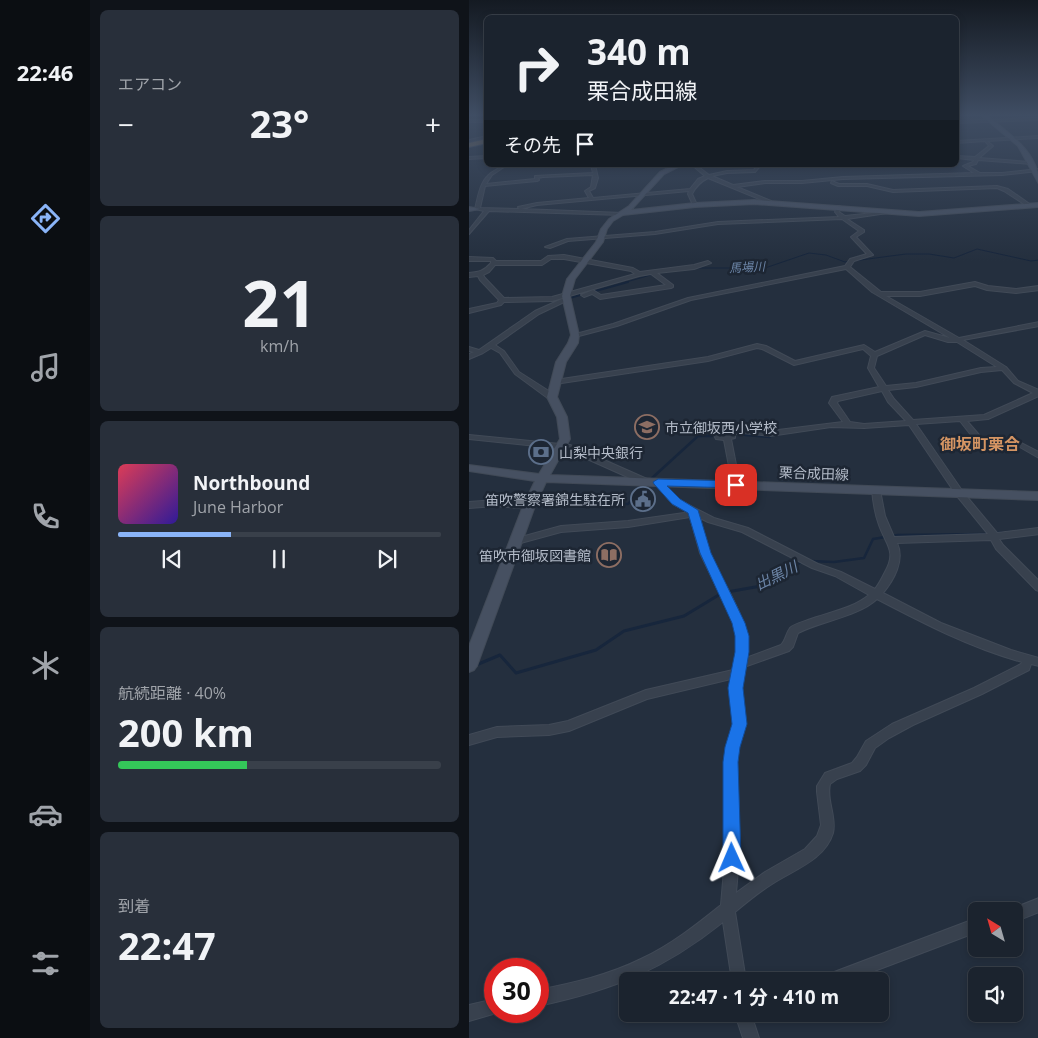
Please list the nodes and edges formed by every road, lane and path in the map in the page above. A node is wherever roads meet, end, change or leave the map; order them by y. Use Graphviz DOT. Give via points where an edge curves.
graph roads {
  1 [pos="974,163"];
  2 [pos="1030,163"];
  3 [pos="503,167"];
  4 [pos="594,167"];
  5 [pos="675,167"];
  6 [pos="696,167"];
  7 [pos="758,167"];
  8 [pos="1036,170"];
  9 [pos="596,174"];
  10 [pos="979,174"];
  11 [pos="708,176"];
  12 [pos="830,180"];
  13 [pos="1038,182"];
  14 [pos="484,185"];
  15 [pos="735,186"];
  16 [pos="997,187"];
  17 [pos="691,190"];
  18 [pos="643,195"];
  19 [pos="592,200"];
  20 [pos="769,202"];
  21 [pos="695,205"];
  22 [pos="1029,205"];
  23 [pos="1038,205"];
  24 [pos="839,207"];
  25 [pos="469,209"];
  26 [pos="477,209"];
  27 [pos="488,210"];
  28 [pos="510,210"];
  29 [pos="893,212"];
  30 [pos="621,214"];
  31 [pos="843,218"];
  32 [pos="469,233"];
  33 [pos="602,236"];
  34 [pos="547,247"];
  35 [pos="469,259"];
  36 [pos="583,262"];
  37 [pos="708,262"];
  38 [pos="494,263"];
  39 [pos="850,263"];
  40 [pos="652,273"];
  41 [pos="480,274"];
  42 [pos="639,274"];
  43 [pos="469,275"];
  44 [pos="1038,288"];
  45 [pos="880,294"];
  46 [pos="566,298"];
  47 [pos="502,300"];
  48 [pos="469,311"];
  49 [pos="1038,324"];
  50 [pos="575,335"];
  51 [pos="956,340"];
  52 [pos="492,346"];
  53 [pos="476,351"];
  54 [pos="873,355"];
  55 [pos="469,358"];
  56 [pos="1004,368"];
  57 [pos="555,382"];
  58 [pos="885,388"];
  59 [pos="1038,393"];
  60 [pos="553,397"];
  61 [pos="961,418"];
  62 [pos="911,422"];
  63 [pos="847,423"];
  64 [pos="469,437"];
  65 [pos="562,446"];
  66 [pos="1038,456"];
  67 [pos="469,468"];
  68 [pos="542,478"];
  69 [pos="644,481"];
  70 [pos="658,482"];
  71 [pos="736,485"];
  72 [pos="876,490"];
  73 [pos="960,494"];
  74 [pos="1038,496"];
  75 [pos="469,505"];
  76 [pos="529,506"];
  77 [pos="693,510"];
  78 [pos="1038,531"];
  79 [pos="993,534"];
  80 [pos="889,536"];
  81 [pos="517,541"];
  82 [pos="1038,588"];
  83 [pos="877,595"];
  84 [pos="1033,661"];
  85 [pos="470,664"];
  86 [pos="738,669"];
  87 [pos="469,740"];
  88 [pos="1038,905"];
  89 [pos="728,909"];
  90 [pos="1023,913"];
  91 [pos="968,928"];
  92 [pos="738,972"];
  93 [pos="853,972"];
  94 [pos="549,996"];
  95 [pos="484,1010"];
  96 [pos="469,1013"];
  97 [pos="746,1022"];
  98 [pos="751,1038"];
  1 -- 10 [label="street" via="965,166"];
  2 -- 8 [label="street"];
  3 -- 14 [label="street" via="490,174"];
  4 -- 9 [label="street"];
  5 -- 18 [label="street" via="663,173"];
  6 -- 11 [label="street"];
  7 -- 11 [label="street" via="755,171"];
  8 -- 10 [label="street"];
  8 -- 13 [label="street"];
  9 -- 14 [label="street" via="543,176 536,177 537,180"];
  9 -- 19 [label="street" via="593,188 587,191"];
  10 -- 12 [label="street"];
  10 -- 16 [label="street" via="991,179"];
  11 -- 15 [label="street"];
  11 -- 17 [label="street"];
  12 -- 15 [label="street"];
  12 -- 16 [label="street" via="838,185 867,185 893,191"];
  14 -- 26 [label="street"];
  15 -- 20 [label="street"];
  16 -- 22 [label="street"];
  17 -- 18 [label="street"];
  17 -- 21 [label="street" via="689,194"];
  18 -- 19 [label="street"];
  18 -- 30 [label="street"];
  19 -- 28 [label="street" via="537,204"];
  20 -- 21 [label="street"];
  20 -- 24 [label="street"];
  21 -- 30 [label="street"];
  22 -- 23 [label="street"];
  22 -- 29 [label="street" via="959,212"];
  24 -- 29 [label="street"];
  24 -- 31 [label="street" via="837,212"];
  25 -- 26 [label="street"];
  26 -- 27 [label="street"];
  27 -- 28 [label="street"];
  27 -- 32 [label="street"];
  28 -- 30 [label="street"];
  29 -- 31 [label="street"];
  30 -- 33 [label="street" via="608,224"];
  31 -- 33 [label="street" via="718,223 655,233"];
  31 -- 39 [label="street" via="861,231 853,237 870,255"];
  33 -- 34 [label="street" via="567,240"];
  33 -- 36 [label="street"];
  35 -- 38 [label="street" via="493,260"];
  36 -- 38 [label="street" via="564,256 550,257 542,263"];
  36 -- 42 [label="street" via="626,268"];
  36 -- 46 [label="street" via="571,279"];
  37 -- 40 [label="street"];
  38 -- 41 [label="street"];
  39 -- 45 [label="street" via="851,272"];
  39 -- 50 [label="street" via="690,300"];
  40 -- 42 [label="street"];
  40 -- 46 [label="street" via="671,286 601,298 593,292"];
  41 -- 43 [label="street"];
  41 -- 47 [label="street"];
  42 -- 46 [label="street"];
  44 -- 45 [label="street" via="1016,291 975,284 920,294"];
  45 -- 51 [label="street"];
  46 -- 47 [label="street"];
  46 -- 50 [label="street"];
  46 -- 52 [label="street" via="522,322"];
  47 -- 48 [label="street" via="499,304"];
  49 -- 51 [label="street"];
  50 -- 57 [label="street"];
  51 -- 54 [label="street" via="925,333"];
  51 -- 56 [label="street"];
  52 -- 53 [label="street"];
  52 -- 60 [label="street" via="501,352 517,373"];
  53 -- 55 [label="street"];
  54 -- 57 [label="street" via="864,347 794,363 757,346 708,359"];
  54 -- 58 [label="street" via="871,368"];
  56 -- 58 [label="street"];
  56 -- 59 [label="street" via="1016,382"];
  57 -- 60 [label="street"];
  58 -- 62 [label="street" via="891,400"];
  58 -- 63 [label="street" via="835,399 833,403"];
  59 -- 61 [label="street" via="985,417"];
  60 -- 65 [label="street" via="565,429"];
  61 -- 62 [label="street"];
  61 -- 66 [label="street" via="985,447 1019,444"];
  62 -- 63 [label="street" via="864,426"];
  62 -- 73 [label="street"];
  63 -- 71 [label="street" via="773,433 740,430 730,435"];
  64 -- 65 [label="street"];
  65 -- 68 [label="street"];
  65 -- 69 [label="street"];
  67 -- 68 [label="street, 栗合成田線"];
  68 -- 69 [label="street, 栗合成田線"];
  68 -- 76 [label="street"];
  69 -- 70 [label="street, 栗合成田線"];
  70 -- 71 [label="street, 栗合成田線"];
  70 -- 77 [label="street" via="676,502"];
  71 -- 72 [label="street, 栗合成田線"];
  72 -- 73 [label="street, 栗合成田線"];
  72 -- 80 [label="street"];
  73 -- 74 [label="street, 栗合成田線"];
  73 -- 79 [label="street"];
  75 -- 76 [label="street"];
  76 -- 81 [label="street"];
  77 -- 81 [label="street" via="687,515 634,523 561,529"];
  77 -- 83 [label="street" via="711,520 745,530"];
  77 -- 86 [label="street" via="705,553 739,623 742,636"];
  78 -- 79 [label="street"];
  79 -- 80 [label="street"];
  79 -- 82 [label="street" via="999,547"];
  80 -- 83 [label="street" via="896,558 885,585"];
  81 -- 85 [label="street"];
  83 -- 84 [label="street" via="937,626"];
  83 -- 86 [label="street" via="858,607 800,627 794,631 785,648"];
  84 -- 89 [label="street" via="972,694 893,729 870,744 861,763 833,775 823,786 829,828 822,841"];
  86 -- 87 [label="street" via="646,695 559,729 497,732"];
  86 -- 89 [label="street" via="735,688 740,724 731,762 732,858"];
  88 -- 90 [label="street"];
  89 -- 92 [label="street"];
  89 -- 94 [label="street" via="678,947 618,978"];
  91 -- 93 [label="street"];
  95 -- 96 [label="street"];
  97 -- 98 [label="street"];
}
